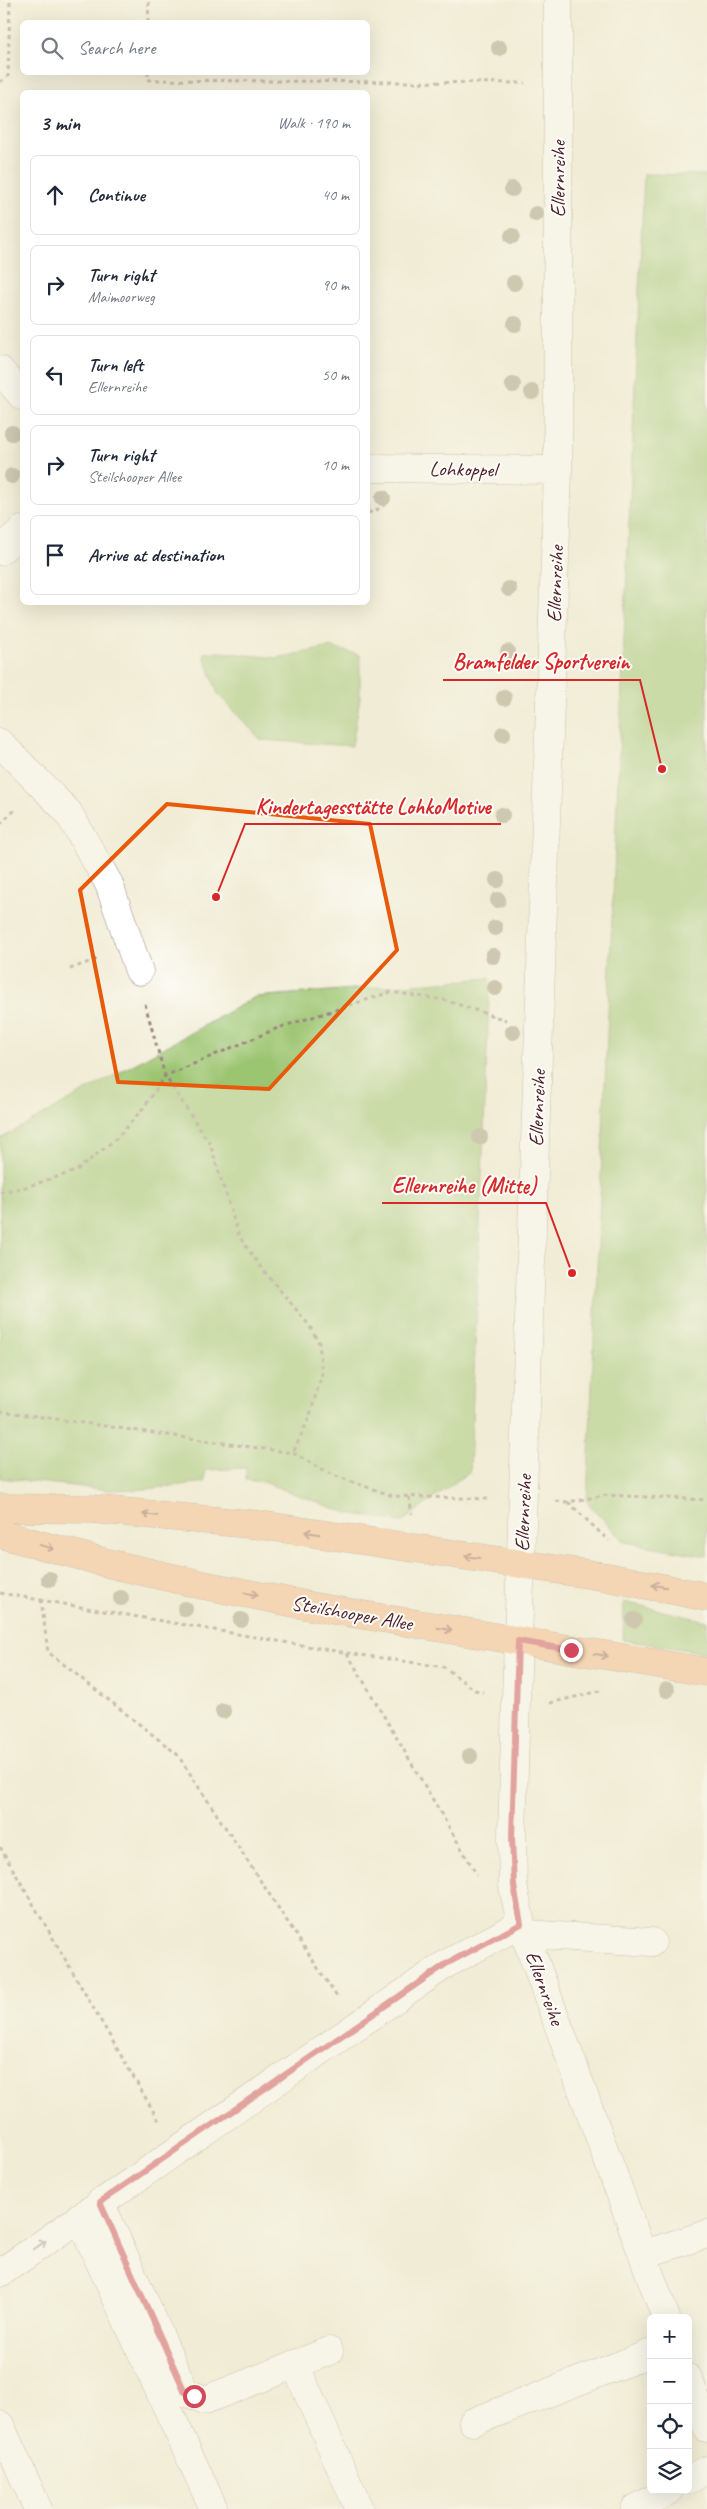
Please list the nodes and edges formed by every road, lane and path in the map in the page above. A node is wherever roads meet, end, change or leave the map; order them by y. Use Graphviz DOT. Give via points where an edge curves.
graph roads {
  1 [pos="10,0"];
  2 [pos="149,0"];
  3 [pos="558,0"];
  4 [pos="148,20"];
  5 [pos="148,75"];
  6 [pos="0,82"];
  7 [pos="558,83"];
  8 [pos="0,370"];
  9 [pos="20,394"];
  10 [pos="370,468"];
  11 [pos="558,470"];
  12 [pos="20,532"];
  13 [pos="0,551"];
  14 [pos="0,743"];
  15 [pos="139,971"];
  16 [pos="540,1030"];
  17 [pos="166,1076"];
  18 [pos="0,1192"];
  19 [pos="0,1411"];
  20 [pos="293,1453"];
  21 [pos="409,1497"];
  22 [pos="707,1500"];
  23 [pos="0,1508"];
  24 [pos="0,1534"];
  25 [pos="521,1564"];
  26 [pos="607,1577"];
  27 [pos="0,1592"];
  28 [pos="707,1597"];
  29 [pos="41,1599"];
  30 [pos="518,1641"];
  31 [pos="347,1653"];
  32 [pos="604,1656"];
  33 [pos="707,1672"];
  34 [pos="516,1699"];
  35 [pos="0,1847"];
  36 [pos="481,1881"];
  37 [pos="523,1929"];
  38 [pos="652,1942"];
  39 [pos="355,2025"];
  40 [pos="176,2150"];
  41 [pos="90,2210"];
  42 [pos="707,2234"];
  43 [pos="644,2254"];
  44 [pos="0,2273"];
  45 [pos="665,2314"];
  46 [pos="329,2351"];
  47 [pos="647,2355"];
  48 [pos="295,2364"];
  49 [pos="692,2389"];
  50 [pos="473,2422"];
  51 [pos="0,2425"];
  52 [pos="707,2428"];
  53 [pos="707,2470"];
  54 [pos="692,2478"];
  55 [pos="663,2494"];
  56 [pos="38,2509"];
  57 [pos="214,2509"];
  58 [pos="359,2509"];
  59 [pos="636,2509"];
  1 -- 6 [label="path" via="8,76"];
  2 -- 4 [label="path"];
  3 -- 7 [label="street, Ellernreihe"];
  5 -- 7 [label="path" via="148,80"];
  7 -- 11 [label="street, Ellernreihe"];
  8 -- 9 [label="street"];
  10 -- 11 [label="street, Lohkoppel"];
  11 -- 16 [label="street, Ellernreihe"];
  12 -- 13 [label="street"];
  14 -- 15 [label="street" via="68,812 109,884"];
  15 -- 17 [label="path" via="148,1018"];
  16 -- 17 [label="path" via="444,1000 391,992 278,1028"];
  16 -- 25 [label="street, Ellernreihe"];
  17 -- 18 [label="path" via="146,1106 117,1138 76,1170"];
  17 -- 20 [label="path" via="210,1144 240,1236 309,1325 319,1344 322,1374 309,1418"];
  19 -- 20 [label="path"];
  20 -- 21 [label="path" via="333,1475 393,1496"];
  22 -- 26 [label="path" via="607,1495 568,1502 610,1543"];
  25 -- 23 [label="main road, one-way" via="260,1525 92,1509"];
  24 -- 30 [label="main road, Steilshooper Allee, one-way" via="107,1564 203,1585"];
  25 -- 26 [label="main road"];
  25 -- 30 [label="street, Ellernreihe"];
  28 -- 26 [label="main road, one-way"];
  27 -- 29 [label="path"];
  29 -- 31 [label="path"];
  29 -- 39 [label="path" via="48,1652 177,1754"];
  30 -- 32 [label="main road, Steilshooper Allee, one-way"];
  30 -- 34 [label="street, Ellernreihe"];
  31 -- 34 [label="path" via="444,1667 475,1690"];
  31 -- 36 [label="path"];
  32 -- 33 [label="main road, Steilshooper Allee"];
  32 -- 34 [label="path" via="604,1690 550,1704"];
  34 -- 37 [label="street, Ellernreihe" via="512,1837 514,1886"];
  35 -- 40 [label="path"];
  37 -- 38 [label="street"];
  37 -- 39 [label="street" via="446,1964"];
  37 -- 43 [label="street, Ellernreihe"];
  39 -- 40 [label="street"];
  40 -- 41 [label="street"];
  44 -- 41 [label="street, one-way"];
  41 -- 48 [label="street" via="185,2392 205,2400"];
  41 -- 57 [label="street"];
  42 -- 43 [label="street"];
  43 -- 45 [label="street, Ellernreihe"];
  46 -- 48 [label="street"];
  47 -- 50 [label="street"];
  48 -- 58 [label="street"];
  49 -- 52 [label="street"];
  51 -- 56 [label="street"];
  53 -- 54 [label="street"];
  55 -- 59 [label="street"];
}
